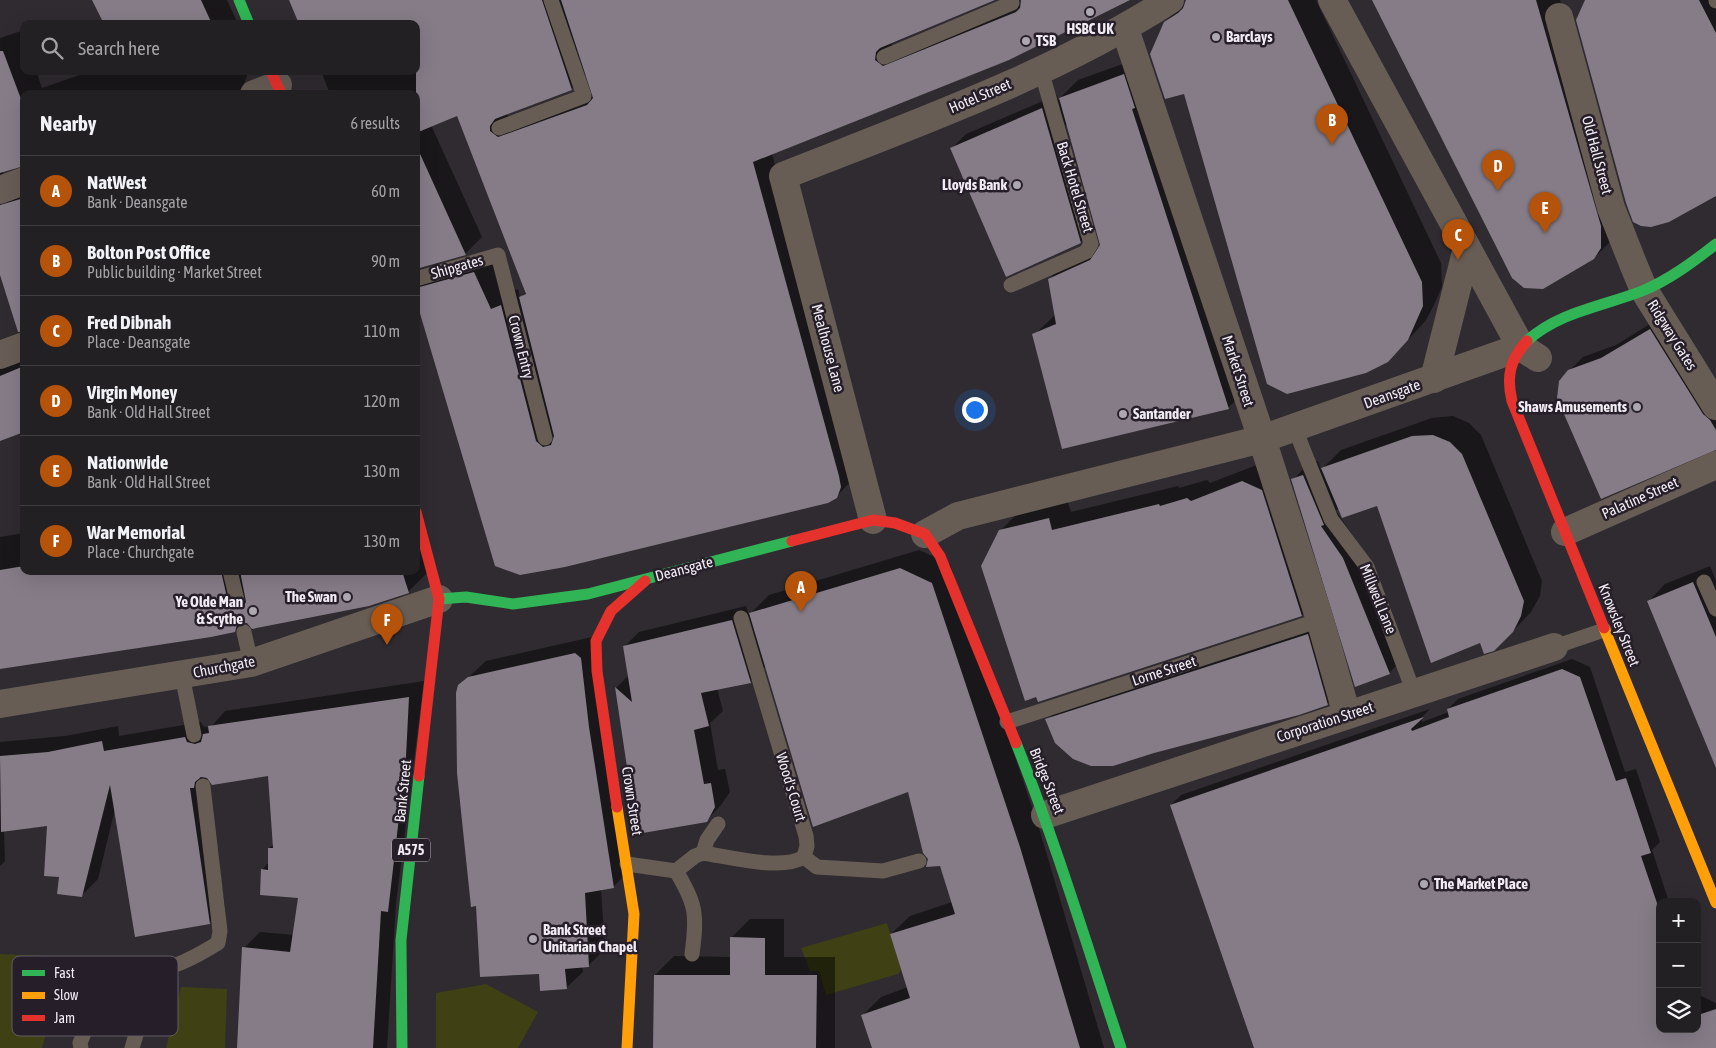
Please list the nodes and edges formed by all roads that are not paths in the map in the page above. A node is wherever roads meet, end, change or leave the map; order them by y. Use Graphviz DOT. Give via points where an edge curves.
graph roads {
  1 [pos="238,0"];
  2 [pos="551,0"];
  3 [pos="1170,0"];
  4 [pos="1332,0"];
  5 [pos="1012,3"];
  6 [pos="1557,8"];
  7 [pos="248,20"];
  8 [pos="1125,29"];
  9 [pos="884,57"];
  10 [pos="1041,70"];
  11 [pos="499,128"];
  12 [pos="783,176"];
  13 [pos="20,182"];
  14 [pos="0,190"];
  15 [pos="1716,244"];
  16 [pos="1467,248"];
  17 [pos="498,255"];
  18 [pos="420,279"];
  19 [pos="1011,285"];
  20 [pos="1644,290"];
  21 [pos="20,348"];
  22 [pos="1525,354"];
  23 [pos="0,355"];
  24 [pos="1434,379"];
  25 [pos="1716,406"];
  26 [pos="1295,429"];
  27 [pos="545,438"];
  28 [pos="1262,439"];
  29 [pos="1716,465"];
  30 [pos="873,520"];
  31 [pos="420,527"];
  32 [pos="1565,532"];
  33 [pos="925,534"];
  34 [pos="231,575"];
  35 [pos="648,578"];
  36 [pos="1704,582"];
  37 [pos="439,599"];
  38 [pos="237,600"];
  39 [pos="1716,609"];
  40 [pos="741,618"];
  41 [pos="1320,620"];
  42 [pos="1604,630"];
  43 [pos="244,632"];
  44 [pos="1554,647"];
  45 [pos="251,663"];
  46 [pos="182,675"];
  47 [pos="1414,692"];
  48 [pos="0,704"];
  49 [pos="1347,715"];
  50 [pos="1007,722"];
  51 [pos="194,735"];
  52 [pos="203,786"];
  53 [pos="1045,815"];
  54 [pos="718,824"];
  55 [pos="703,853"];
  56 [pos="804,857"];
  57 [pos="919,861"];
  58 [pos="627,864"];
  59 [pos="676,872"];
  60 [pos="1716,903"];
  61 [pos="692,954"];
  62 [pos="178,963"];
  63 [pos="83,1036"];
  64 [pos="136,1036"];
  65 [pos="81,1048"];
  66 [pos="132,1048"];
  67 [pos="402,1048"];
  68 [pos="627,1048"];
  69 [pos="1121,1048"];
  1 -- 7 [label="street"];
  2 -- 11 [label="lane" via="584,96"];
  3 -- 8 [label="street, Hotel Street"];
  4 -- 16 [label="street"];
  5 -- 9 [label="lane"];
  6 -- 20 [label="street, Old Hall Street" via="1611,208"];
  8 -- 10 [label="street, Hotel Street"];
  8 -- 28 [label="street, Market Street"];
  10 -- 12 [label="street, Hotel Street"];
  10 -- 19 [label="lane, Back Hotel Street" via="1091,244 1086,252"];
  12 -- 30 [label="street, Mealhouse Lane"];
  13 -- 14 [label="street"];
  15 -- 20 [label="street, Deansgate" via="1688,266"];
  16 -- 22 [label="street"];
  16 -- 24 [label="street"];
  17 -- 18 [label="lane, Shipgates"];
  17 -- 27 [label="lane, Crown Entry"];
  20 -- 22 [label="street, Deansgate" via="1547,326 1529,338"];
  20 -- 25 [label="street, Ridgway Gates"];
  21 -- 23 [label="street"];
  22 -- 24 [label="street, Deansgate"];
  22 -- 32 [label="street, Knowsley Street" via="1510,368 1510,396"];
  24 -- 26 [label="street, Deansgate"];
  26 -- 28 [label="street, Deansgate"];
  26 -- 47 [label="lane, Millwell Lane" via="1331,519 1367,567"];
  28 -- 33 [label="street, Deansgate" via="958,516"];
  28 -- 41 [label="street, Market Street"];
  29 -- 32 [label="street, Palatine Street"];
  30 -- 33 [label="street, Deansgate" via="895,523"];
  30 -- 35 [label="street, Deansgate"];
  31 -- 37 [label="street, A575"];
  32 -- 42 [label="street, Knowsley Street"];
  33 -- 50 [label="street, Bridge Street" via="940,556"];
  34 -- 38 [label="lane"];
  35 -- 37 [label="street, Deansgate" via="588,594 513,604 466,597"];
  35 -- 58 [label="street, Crown Street" via="611,611 596,642 596,671"];
  36 -- 39 [label="lane"];
  37 -- 45 [label="street, Churchgate"];
  37 -- 67 [label="street, Bank Street / A575" via="401,940"];
  40 -- 56 [label="lane, Wood's Court" via="806,836"];
  41 -- 49 [label="street, Market Street"];
  41 -- 50 [label="lane, Lorne Street"];
  42 -- 44 [label="lane, Corporation Street"];
  42 -- 60 [label="street, Knowsley Street"];
  43 -- 45 [label="lane"];
  44 -- 47 [label="street, Corporation Street"];
  45 -- 46 [label="street, Churchgate"];
  46 -- 48 [label="street, Churchgate"];
  46 -- 51 [label="lane"];
  47 -- 49 [label="street, Corporation Street"];
  49 -- 53 [label="street, Corporation Street"];
  50 -- 53 [label="street, Bridge Street"];
  52 -- 62 [label="lane" via="220,931 218,943"];
  53 -- 69 [label="street, Bridge Street"];
  54 -- 55 [label="lane"];
  55 -- 56 [label="lane" via="782,863 796,862"];
  55 -- 59 [label="lane"];
  56 -- 57 [label="lane" via="817,867 883,871"];
  58 -- 59 [label="lane"];
  58 -- 68 [label="street, Crown Street" via="634,914"];
  59 -- 61 [label="lane" via="694,904 696,923"];
  63 -- 65 [label="lane"];
  64 -- 66 [label="lane"];
}
